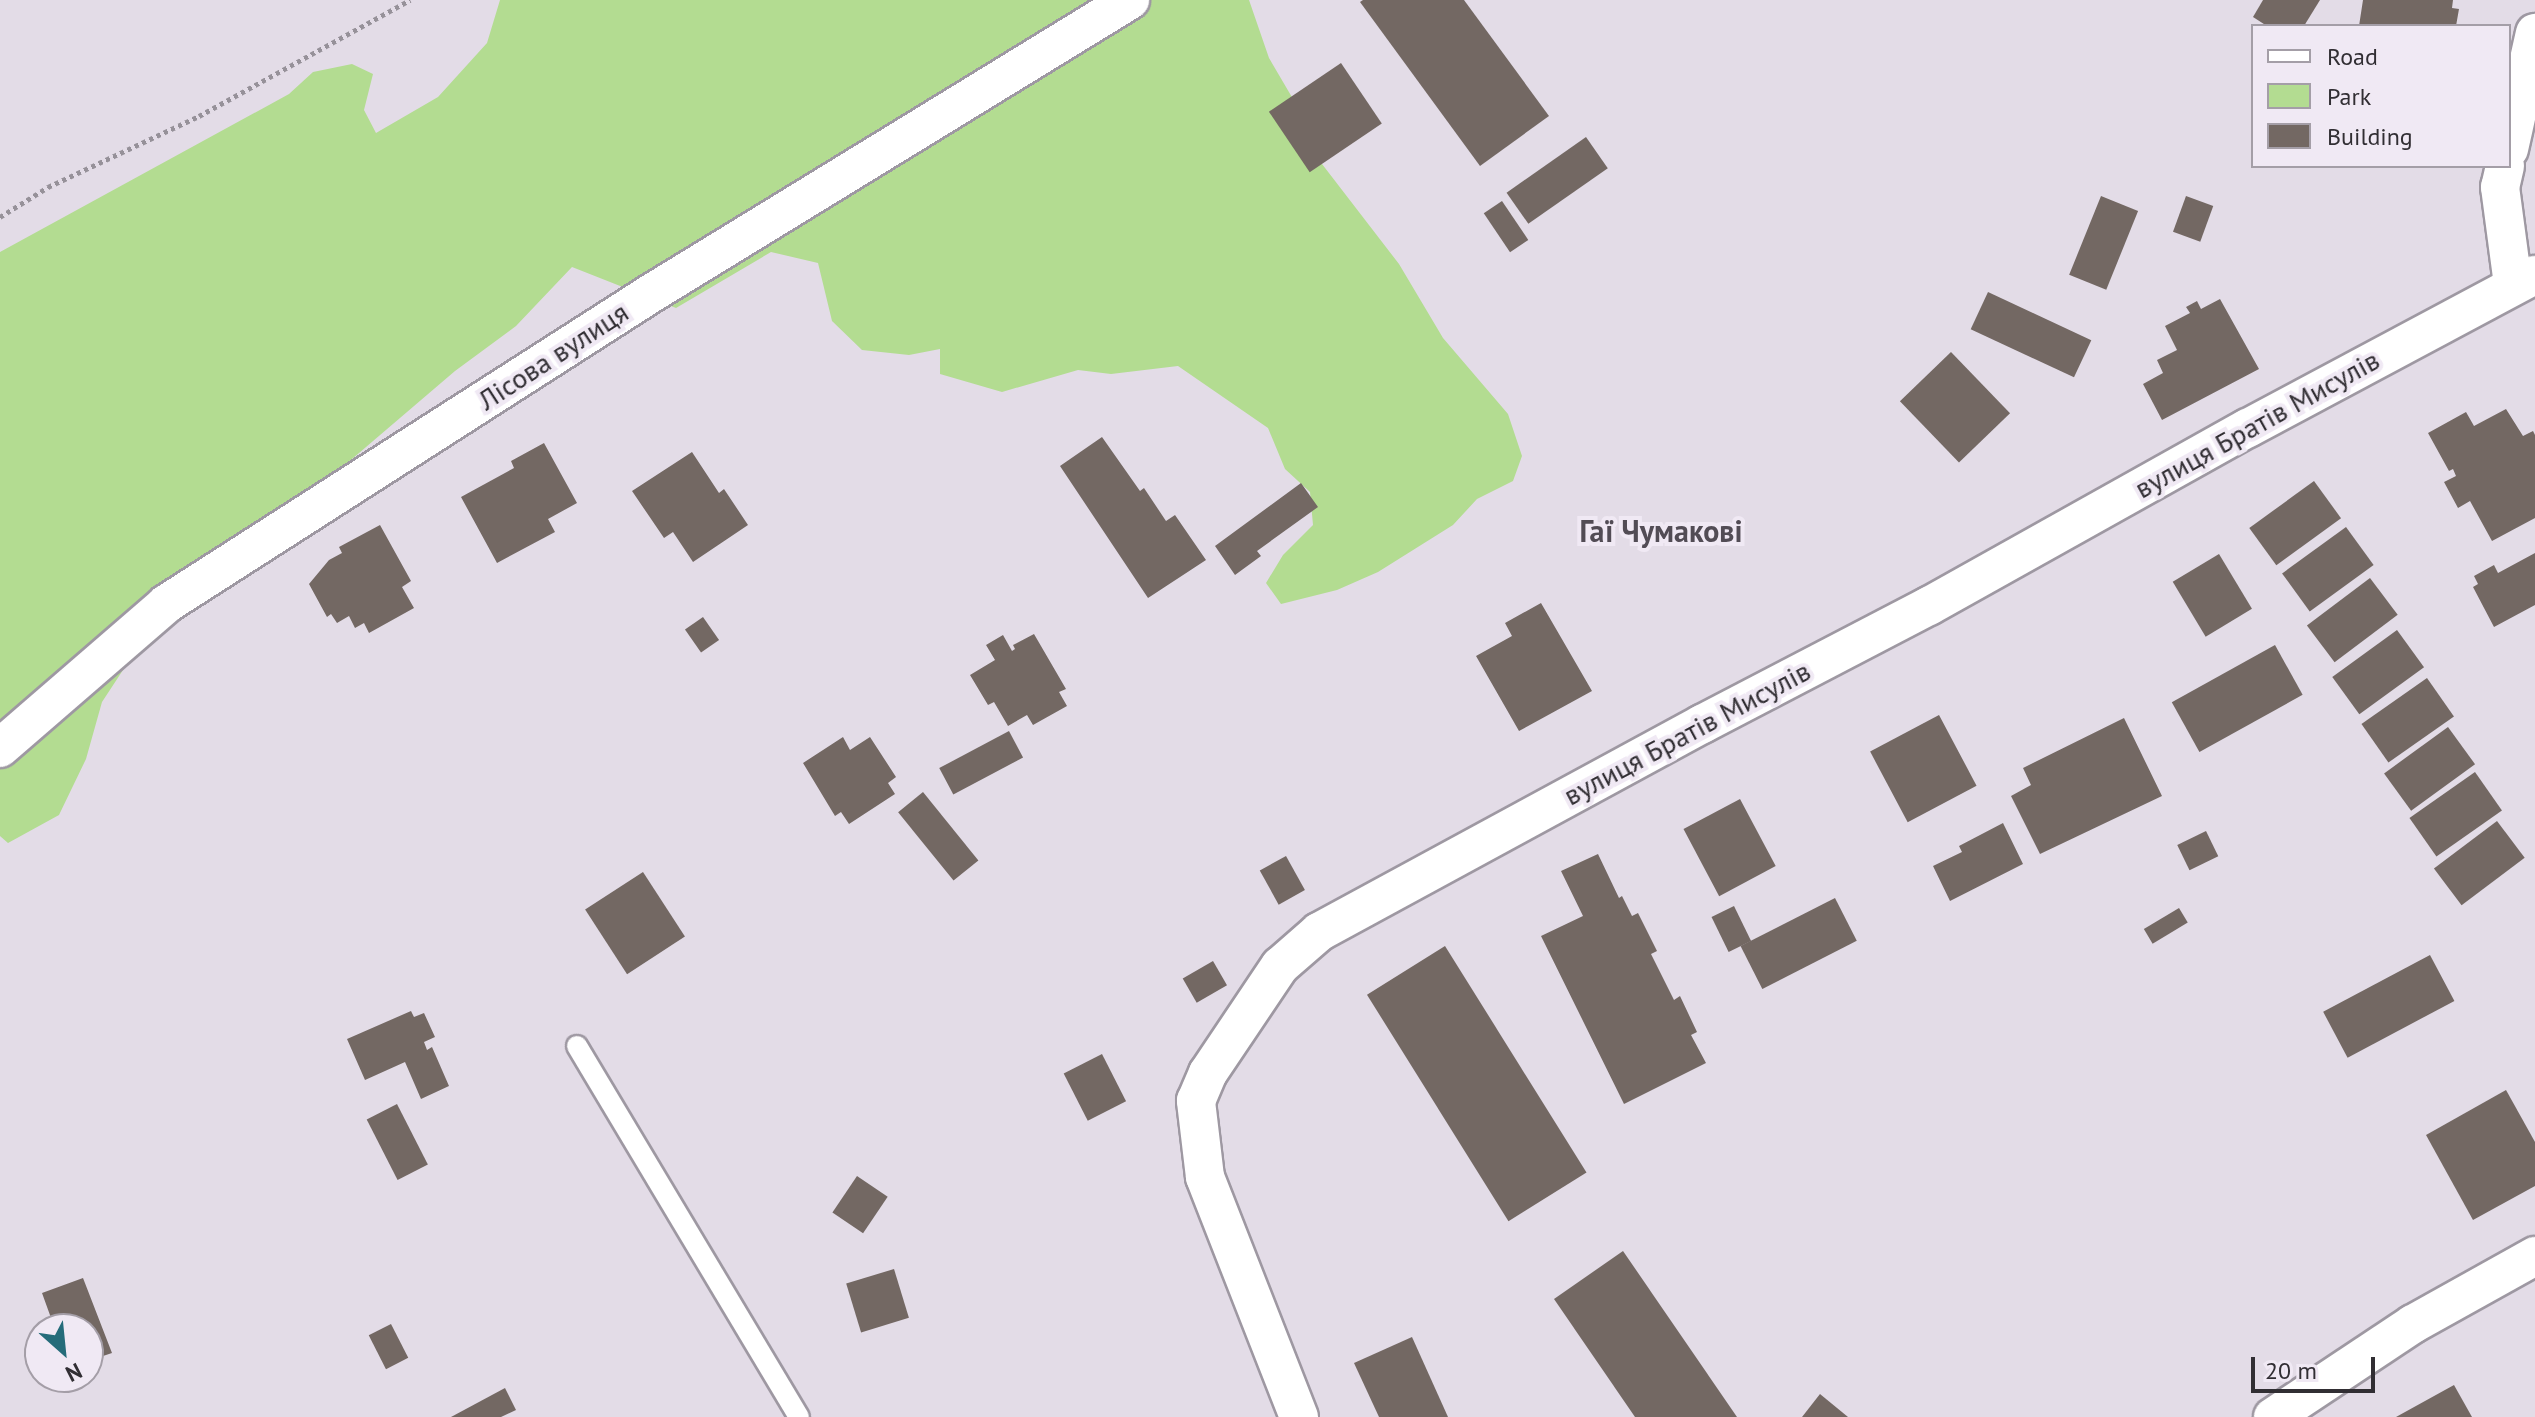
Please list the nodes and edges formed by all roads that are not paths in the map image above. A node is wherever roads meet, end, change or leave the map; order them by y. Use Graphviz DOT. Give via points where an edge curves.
graph roads {
  1 [pos="1130,0"];
  2 [pos="2535,33"];
  3 [pos="2511,140"];
  4 [pos="2505,168"];
  5 [pos="2524,280"];
  6 [pos="0,748"];
  7 [pos="577,1046"];
  8 [pos="2535,1256"];
  9 [pos="799,1417"];
  10 [pos="1299,1417"];
  11 [pos="2273,1417"];
  1 -- 6 [label="street, Лісова вулиця" via="650,294 166,604"];
  2 -- 3 [label="street"];
  4 -- 5 [label="street" via="2500,187"];
  5 -- 10 [label="street, вулиця Братів Мисулів" via="1319,932 1280,966 1208,1073 1196,1101 1205,1177"];
  7 -- 9 [label="lane"];
  8 -- 11 [label="street" via="2413,1324"];
}
